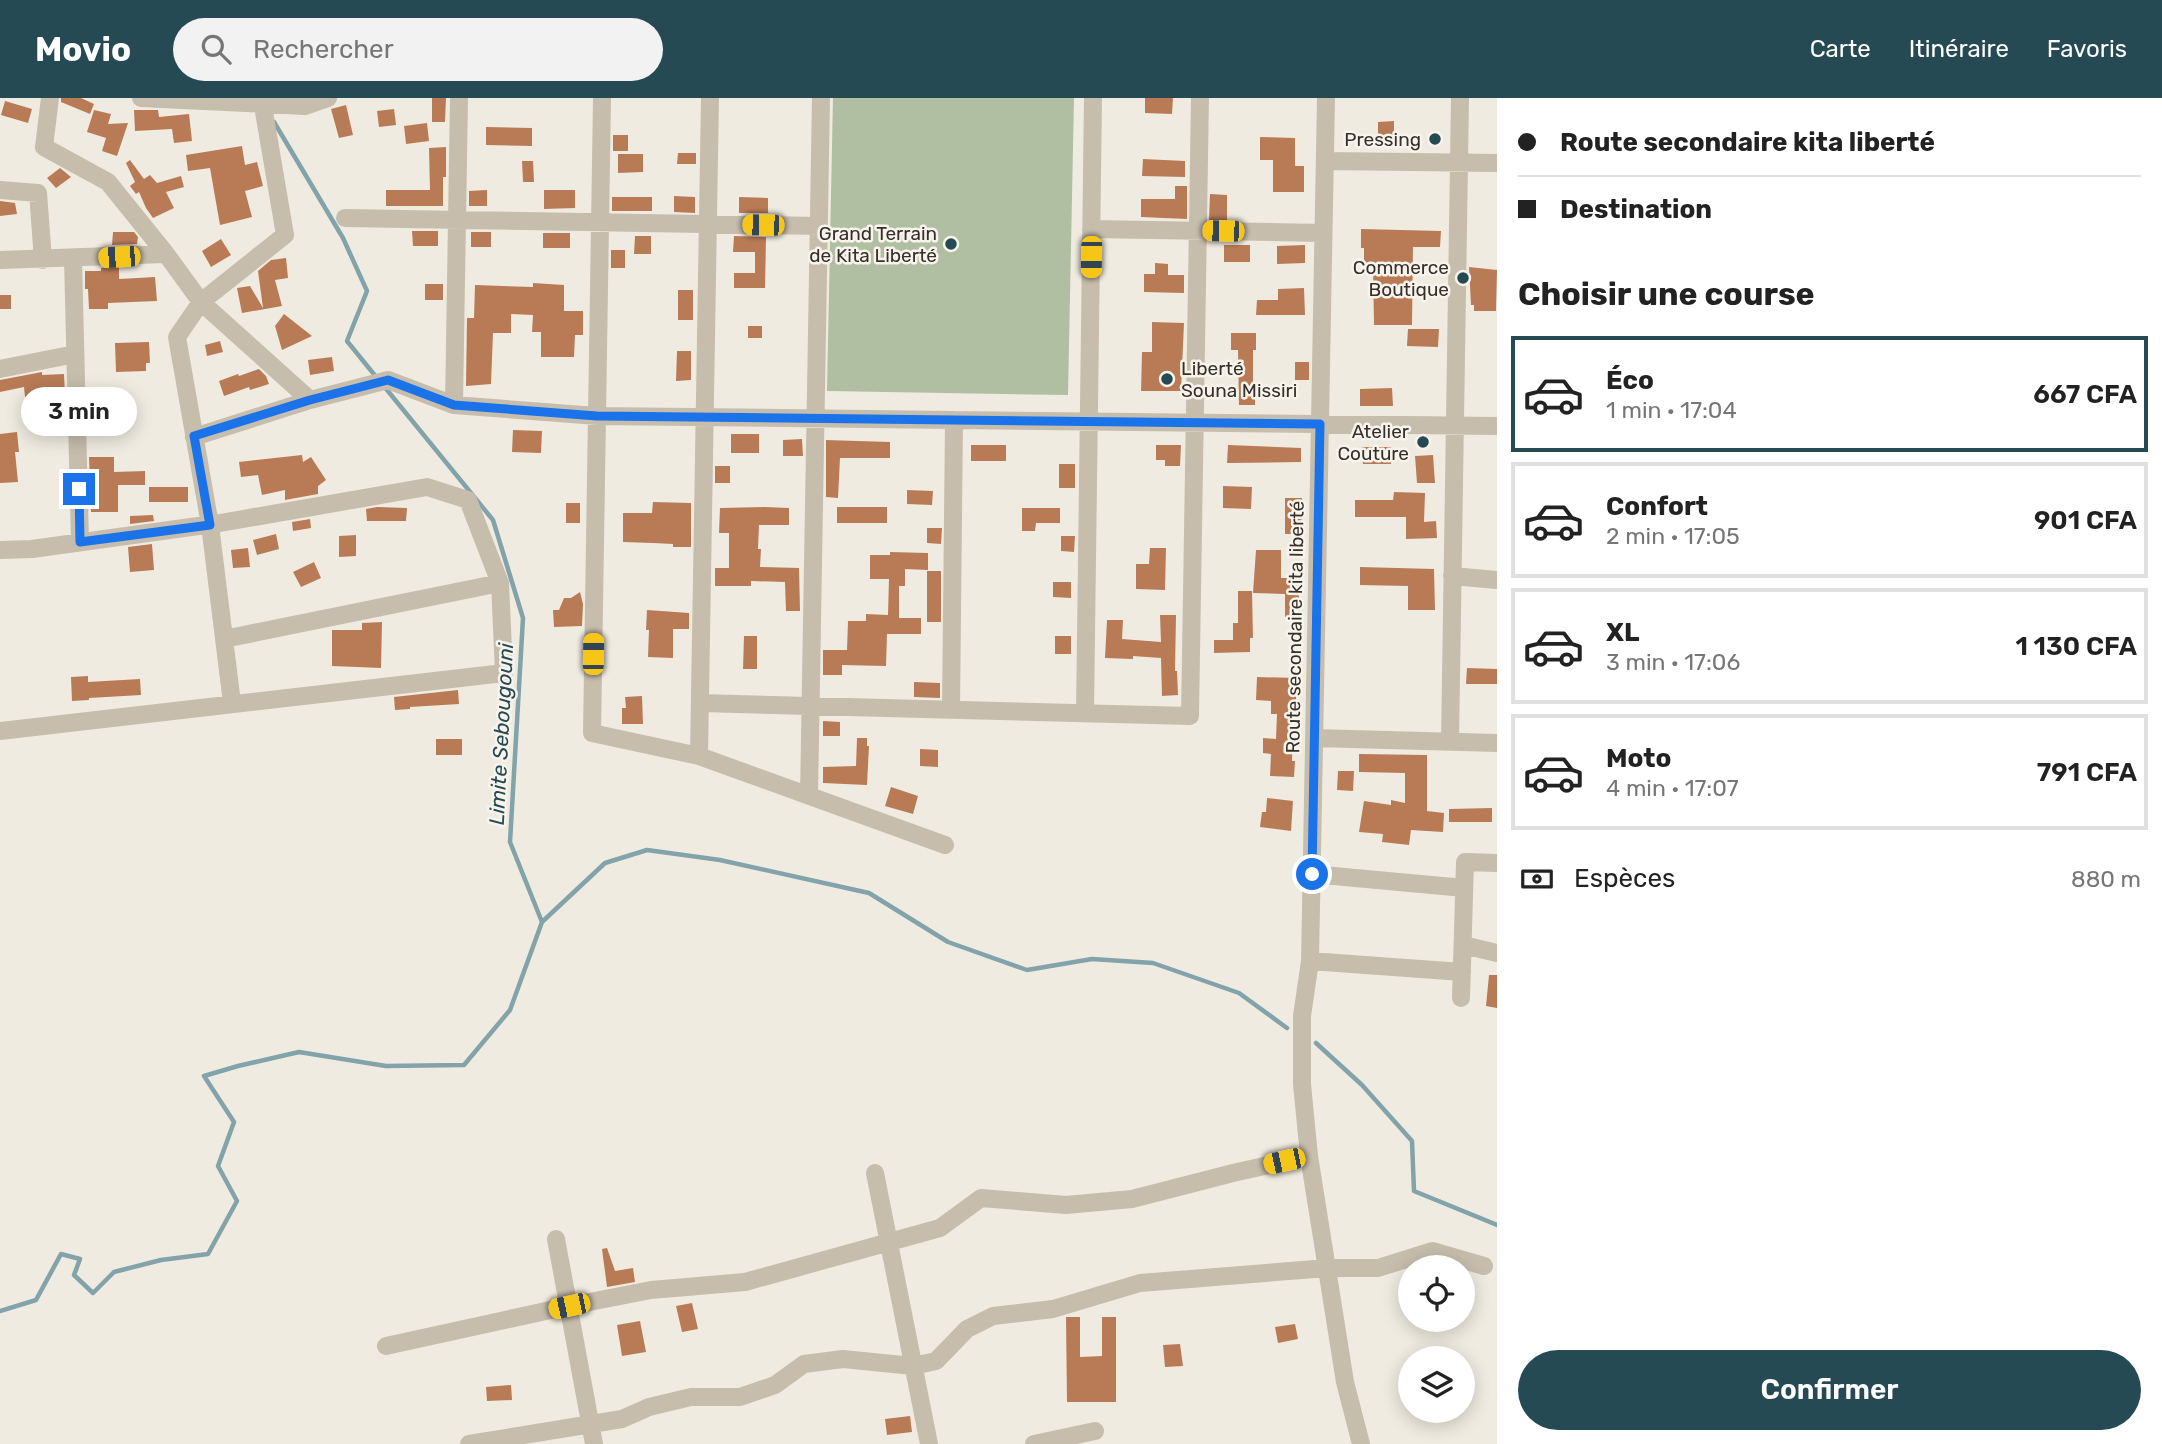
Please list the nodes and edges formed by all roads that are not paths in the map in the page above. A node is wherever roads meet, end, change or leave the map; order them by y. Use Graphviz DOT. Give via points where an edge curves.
graph roads {
  1 [pos="50,98"];
  2 [pos="141,98"];
  3 [pos="328,98"];
  4 [pos="459,98"];
  5 [pos="602,98"];
  6 [pos="709,98"];
  7 [pos="821,98"];
  8 [pos="1093,98"];
  9 [pos="1200,98"];
  10 [pos="1326,98"];
  11 [pos="1460,98"];
  12 [pos="306,102"];
  13 [pos="263,106"];
  14 [pos="1325,161"];
  15 [pos="1459,163"];
  16 [pos="1497,163"];
  17 [pos="0,190"];
  18 [pos="345,218"];
  19 [pos="457,220"];
  20 [pos="600,222"];
  21 [pos="708,224"];
  22 [pos="819,226"];
  23 [pos="1091,229"];
  24 [pos="1198,231"];
  25 [pos="1323,233"];
  26 [pos="166,254"];
  27 [pos="73,259"];
  28 [pos="0,260"];
  29 [pos="43,260"];
  30 [pos="201,302"];
  31 [pos="75,354"];
  32 [pos="0,369"];
  33 [pos="310,400"];
  34 [pos="454,405"];
  35 [pos="597,416"];
  36 [pos="705,417"];
  37 [pos="816,418"];
  38 [pos="954,420"];
  39 [pos="1089,422"];
  40 [pos="1195,423"];
  41 [pos="1320,424"];
  42 [pos="1455,426"];
  43 [pos="1497,426"];
  44 [pos="194,436"];
  45 [pos="210,525"];
  46 [pos="80,542"];
  47 [pos="0,550"];
  48 [pos="1452,576"];
  49 [pos="1497,580"];
  50 [pos="500,583"];
  51 [pos="224,639"];
  52 [pos="232,703"];
  53 [pos="700,703"];
  54 [pos="811,706"];
  55 [pos="951,710"];
  56 [pos="1085,713"];
  57 [pos="0,731"];
  58 [pos="1314,738"];
  59 [pos="1450,742"];
  60 [pos="1497,743"];
  61 [pos="699,756"];
  62 [pos="809,796"];
  63 [pos="945,845"];
  64 [pos="1497,863"];
  65 [pos="1312,874"];
  66 [pos="1464,888"];
  67 [pos="1463,945"];
  68 [pos="1497,953"];
  69 [pos="1310,961"];
  70 [pos="1462,972"];
  71 [pos="1461,998"];
  72 [pos="1309,1156"];
  73 [pos="875,1173"];
  74 [pos="556,1239"];
  75 [pos="888,1241"];
  76 [pos="1484,1266"];
  77 [pos="1327,1268"];
  78 [pos="569,1306"];
  79 [pos="386,1346"];
  80 [pos="914,1366"];
  81 [pos="591,1426"];
  82 [pos="1095,1431"];
  83 [pos="469,1444"];
  84 [pos="594,1444"];
  85 [pos="929,1444"];
  86 [pos="1034,1444"];
  87 [pos="1361,1444"];
  1 -- 26 [label="street" via="44,147 108,182"];
  2 -- 13 [label="street"];
  3 -- 12 [label="street"];
  4 -- 19 [label="street"];
  5 -- 20 [label="street"];
  6 -- 21 [label="street"];
  7 -- 22 [label="street"];
  8 -- 23 [label="street"];
  9 -- 24 [label="street"];
  10 -- 14 [label="street, Route secondaire kita liberté"];
  11 -- 15 [label="street"];
  12 -- 13 [label="street"];
  13 -- 30 [label="street" via="285,235"];
  14 -- 15 [label="street"];
  14 -- 25 [label="street, Route secondaire kita liberté"];
  15 -- 16 [label="street"];
  15 -- 42 [label="street"];
  17 -- 29 [label="street" via="38,193"];
  18 -- 19 [label="street"];
  19 -- 20 [label="street"];
  19 -- 34 [label="street"];
  20 -- 21 [label="street"];
  20 -- 35 [label="street"];
  21 -- 22 [label="street"];
  21 -- 36 [label="street"];
  22 -- 37 [label="street"];
  23 -- 24 [label="street"];
  23 -- 39 [label="street"];
  24 -- 25 [label="street"];
  24 -- 40 [label="street"];
  25 -- 41 [label="street, Route secondaire kita liberté"];
  26 -- 27 [label="street"];
  26 -- 30 [label="street"];
  27 -- 29 [label="street"];
  27 -- 31 [label="street"];
  28 -- 29 [label="street"];
  30 -- 33 [label="street"];
  30 -- 44 [label="street" via="177,337"];
  31 -- 32 [label="street"];
  31 -- 46 [label="street"];
  33 -- 34 [label="street" via="388,380"];
  33 -- 44 [label="street"];
  34 -- 35 [label="street"];
  35 -- 36 [label="street"];
  35 -- 61 [label="street" via="592,733"];
  36 -- 37 [label="street"];
  36 -- 53 [label="street"];
  37 -- 38 [label="street"];
  37 -- 54 [label="street"];
  38 -- 39 [label="street"];
  38 -- 55 [label="street"];
  39 -- 40 [label="street"];
  39 -- 56 [label="street"];
  40 -- 41 [label="street"];
  40 -- 56 [label="street" via="1190,716"];
  41 -- 42 [label="street"];
  41 -- 58 [label="street, Route secondaire kita liberté"];
  42 -- 43 [label="street"];
  42 -- 48 [label="street"];
  44 -- 45 [label="street"];
  45 -- 46 [label="street"];
  45 -- 50 [label="street" via="428,487 468,500"];
  45 -- 51 [label="street"];
  46 -- 47 [label="street"];
  48 -- 49 [label="street"];
  48 -- 59 [label="street"];
  50 -- 51 [label="street"];
  50 -- 52 [label="street" via="504,673"];
  51 -- 52 [label="street"];
  52 -- 57 [label="street"];
  53 -- 54 [label="street"];
  53 -- 61 [label="street"];
  54 -- 55 [label="street"];
  54 -- 62 [label="street"];
  55 -- 56 [label="street"];
  58 -- 59 [label="street"];
  58 -- 65 [label="street, Route secondaire kita liberté"];
  59 -- 60 [label="street"];
  61 -- 62 [label="street"];
  62 -- 63 [label="street"];
  64 -- 66 [label="street" via="1465,862"];
  65 -- 66 [label="street"];
  65 -- 69 [label="street, Route secondaire kita liberté"];
  66 -- 67 [label="street"];
  67 -- 68 [label="street"];
  67 -- 70 [label="street"];
  69 -- 70 [label="street"];
  69 -- 72 [label="street, Route secondaire kita liberté" via="1302,1016"];
  70 -- 71 [label="street"];
  72 -- 75 [label="street" via="1132,1199 1066,1205 981,1198 940,1228"];
  72 -- 77 [label="street, Route secondaire kita liberté"];
  73 -- 75 [label="street"];
  74 -- 78 [label="street"];
  75 -- 78 [label="street" via="745,1282 651,1290"];
  75 -- 80 [label="street"];
  76 -- 77 [label="street" via="1432,1251 1378,1268"];
  77 -- 80 [label="street" via="1140,1283 1053,1309 993,1316 967,1329 936,1361"];
  77 -- 87 [label="street, Route secondaire kita liberté" via="1345,1382"];
  78 -- 79 [label="street"];
  78 -- 81 [label="street"];
  80 -- 81 [label="street" via="843,1359 804,1364 775,1385 740,1397 691,1397"];
  80 -- 85 [label="street"];
  81 -- 83 [label="street"];
  81 -- 84 [label="street"];
  82 -- 86 [label="street"];
}
